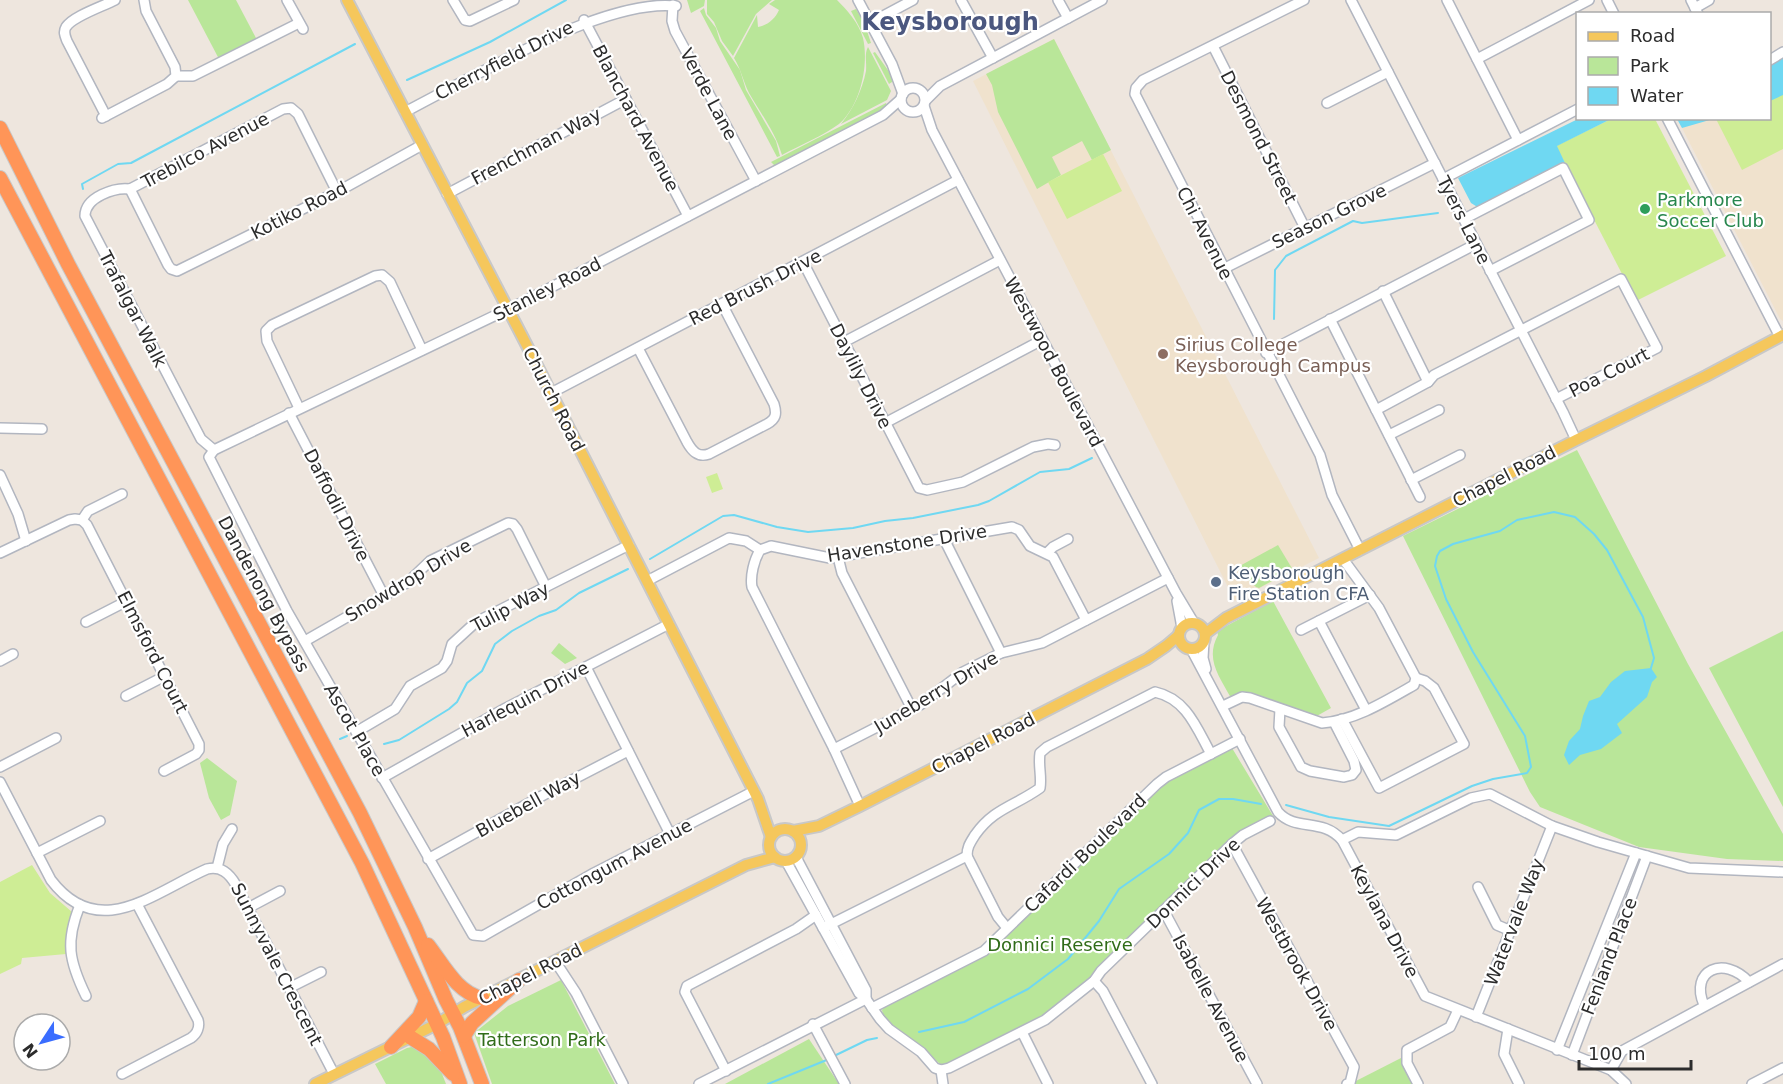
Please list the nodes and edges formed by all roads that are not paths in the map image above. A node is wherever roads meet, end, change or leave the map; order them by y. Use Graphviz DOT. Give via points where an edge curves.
graph roads {
  1 [pos="115,0"];
  2 [pos="144,0"];
  3 [pos="286,0"];
  4 [pos="347,0"];
  5 [pos="453,0"];
  6 [pos="514,0"];
  7 [pos="858,0"];
  8 [pos="913,0"];
  9 [pos="961,0"];
  10 [pos="1058,0"];
  11 [pos="1102,0"];
  12 [pos="1304,0"];
  13 [pos="1352,0"];
  14 [pos="1447,0"];
  15 [pos="1589,0"];
  16 [pos="1709,0"];
  17 [pos="90,4"];
  18 [pos="674,5"];
  19 [pos="1695,7"];
  20 [pos="1068,18"];
  21 [pos="584,20"];
  22 [pos="870,23"];
  23 [pos="1213,46"];
  24 [pos="993,58"];
  25 [pos="1477,59"];
  26 [pos="892,64"];
  27 [pos="1388,72"];
  28 [pos="176,76"];
  29 [pos="940,86"];
  30 [pos="917,88"];
  31 [pos="902,96"];
  32 [pos="626,99"];
  33 [pos="925,103"];
  34 [pos="1327,103"];
  35 [pos="1576,110"];
  36 [pos="405,112"];
  37 [pos="911,112"];
  38 [pos="883,116"];
  39 [pos="1668,120"];
  40 [pos="0,128"];
  41 [pos="932,130"];
  42 [pos="1518,140"];
  43 [pos="422,146"];
  44 [pos="1435,163"];
  45 [pos="0,178"];
  46 [pos="1443,179"];
  47 [pos="958,180"];
  48 [pos="756,181"];
  49 [pos="130,189"];
  50 [pos="337,192"];
  51 [pos="447,194"];
  52 [pos="688,216"];
  53 [pos="1464,219"];
  54 [pos="1305,228"];
  55 [pos="1476,244"];
  56 [pos="1000,260"];
  57 [pos="803,262"];
  58 [pos="1223,269"];
  59 [pos="1490,271"];
  60 [pos="1383,291"];
  61 [pos="722,304"];
  62 [pos="508,310"];
  63 [pos="1330,320"];
  64 [pos="1521,330"];
  65 [pos="1781,336"];
  66 [pos="1042,340"];
  67 [pos="844,342"];
  68 [pos="638,348"];
  69 [pos="422,350"];
  70 [pos="1266,353"];
  71 [pos="1428,382"];
  72 [pos="551,393"];
  73 [pos="1556,399"];
  74 [pos="299,408"];
  75 [pos="1376,410"];
  76 [pos="1439,410"];
  77 [pos="289,413"];
  78 [pos="885,423"];
  79 [pos="0,428"];
  80 [pos="42,429"];
  81 [pos="1389,435"];
  82 [pos="1576,440"];
  83 [pos="1055,445"];
  84 [pos="212,453"];
  85 [pos="1460,455"];
  86 [pos="0,475"];
  87 [pos="1412,480"];
  88 [pos="122,495"];
  89 [pos="1420,498"];
  90 [pos="82,520"];
  91 [pos="1069,537"];
  92 [pos="30,539"];
  93 [pos="944,539"];
  94 [pos="629,545"];
  95 [pos="760,550"];
  96 [pos="1360,550"];
  97 [pos="1047,553"];
  98 [pos="0,554"];
  99 [pos="838,557"];
  100 [pos="1344,559"];
  101 [pos="1168,578"];
  102 [pos="647,581"];
  103 [pos="546,587"];
  104 [pos="1176,593"];
  105 [pos="1370,594"];
  106 [pos="384,597"];
  107 [pos="127,601"];
  108 [pos="1226,618"];
  109 [pos="1086,620"];
  110 [pos="1319,621"];
  111 [pos="86,622"];
  112 [pos="1196,623"];
  113 [pos="669,624"];
  114 [pos="1301,630"];
  115 [pos="1180,631"];
  116 [pos="1204,638"];
  117 [pos="305,641"];
  118 [pos="1189,648"];
  119 [pos="1001,653"];
  120 [pos="13,654"];
  121 [pos="1147,658"];
  122 [pos="0,661"];
  123 [pos="586,667"];
  124 [pos="165,676"];
  125 [pos="1416,678"];
  126 [pos="1212,686"];
  127 [pos="126,696"];
  128 [pos="1222,706"];
  129 [pos="912,709"];
  130 [pos="1280,709"];
  131 [pos="1366,710"];
  132 [pos="1338,721"];
  133 [pos="356,732"];
  134 [pos="56,738"];
  135 [pos="1240,739"];
  136 [pos="834,749"];
  137 [pos="628,751"];
  138 [pos="1210,754"];
  139 [pos="0,767"];
  140 [pos="164,771"];
  141 [pos="382,778"];
  142 [pos="0,782"];
  143 [pos="756,795"];
  144 [pos="863,805"];
  145 [pos="100,821"];
  146 [pos="1270,821"];
  147 [pos="819,826"];
  148 [pos="1552,826"];
  149 [pos="232,829"];
  150 [pos="788,830"];
  151 [pos="670,834"];
  152 [pos="1342,840"];
  153 [pos="770,841"];
  154 [pos="801,843"];
  155 [pos="1232,844"];
  156 [pos="1636,853"];
  157 [pos="37,854"];
  158 [pos="966,856"];
  159 [pos="1647,856"];
  160 [pos="775,857"];
  161 [pos="428,859"];
  162 [pos="791,859"];
  163 [pos="746,865"];
  164 [pos="217,868"];
  165 [pos="1783,872"];
  166 [pos="1478,887"];
  167 [pos="280,891"];
  168 [pos="137,904"];
  169 [pos="80,905"];
  170 [pos="248,908"];
  171 [pos="1164,911"];
  172 [pos="822,922"];
  173 [pos="414,927"];
  174 [pos="1007,928"];
  175 [pos="1510,931"];
  176 [pos="475,936"];
  177 [pos="560,959"];
  178 [pos="1783,964"];
  179 [pos="321,972"];
  180 [pos="519,980"];
  181 [pos="1094,981"];
  182 [pos="1749,982"];
  183 [pos="289,988"];
  184 [pos="86,996"];
  185 [pos="482,998"];
  186 [pos="866,999"];
  187 [pos="426,1001"];
  188 [pos="1704,1005"];
  189 [pos="872,1008"];
  190 [pos="1458,1010"];
  191 [pos="453,1013"];
  192 [pos="1476,1017"];
  193 [pos="437,1024"];
  194 [pos="813,1024"];
  195 [pos="1508,1029"];
  196 [pos="1022,1032"];
  197 [pos="464,1036"];
  198 [pos="410,1037"];
  199 [pos="391,1047"];
  200 [pos="1557,1050"];
  201 [pos="1572,1055"];
  202 [pos="1783,1068"];
  203 [pos="941,1070"];
  204 [pos="1611,1070"];
  205 [pos="726,1071"];
  206 [pos="123,1074"];
  207 [pos="334,1074"];
  208 [pos="459,1082"];
  209 [pos="315,1084"];
  210 [pos="483,1084"];
  211 [pos="623,1084"];
  212 [pos="699,1084"];
  213 [pos="845,1084"];
  214 [pos="943,1084"];
  215 [pos="1048,1084"];
  216 [pos="1152,1084"];
  217 [pos="1257,1084"];
  218 [pos="1347,1084"];
  219 [pos="1418,1084"];
  220 [pos="1519,1084"];
  221 [pos="1626,1084"];
  222 [pos="1752,1084"];
  1 -- 17 [label="street" via="103,6"];
  2 -- 28 [label="street"];
  3 -- 28 [label="street" via="301,26 193,76"];
  4 -- 36 [label="main road, Church Road"];
  5 -- 6 [label="street" via="465,20 470,21"];
  7 -- 22 [label="street"];
  8 -- 22 [label="street"];
  9 -- 24 [label="street"];
  10 -- 20 [label="street"];
  11 -- 20 [label="street"];
  12 -- 23 [label="street, Chi Avenue"];
  13 -- 27 [label="street, Tyers Lane"];
  14 -- 25 [label="street"];
  15 -- 25 [label="street"];
  16 -- 19 [label="street"];
  17 -- 28 [label="street" via="67,25 65,34 104,117"];
  18 -- 21 [label="street, Cherryfield Drive" via="648,3"];
  18 -- 48 [label="street, Verde Lane" via="675,31"];
  20 -- 24 [label="street"];
  21 -- 32 [label="street, Blanchard Avenue"];
  21 -- 36 [label="street, Cherryfield Drive"];
  22 -- 26 [label="street"];
  23 -- 54 [label="street, Desmond Street"];
  23 -- 58 [label="street, Chi Avenue" via="1143,80 1135,94"];
  24 -- 29 [label="street"];
  25 -- 42 [label="street"];
  26 -- 30 [label="street"];
  26 -- 31 [label="street"];
  27 -- 34 [label="street"];
  27 -- 44 [label="street, Tyers Lane"];
  29 -- 30 [label="street"];
  29 -- 33 [label="street"];
  30 -- 31 [label="street" via="908,89"];
  30 -- 33 [label="street" via="924,94"];
  31 -- 37 [label="street" via="903,106"];
  31 -- 38 [label="street, Stanley Road"];
  32 -- 51 [label="street, Frenchman Way"];
  32 -- 52 [label="street, Blanchard Avenue"];
  33 -- 37 [label="street"];
  33 -- 41 [label="street, Westwood Boulevard"];
  35 -- 42 [label="street"];
  36 -- 43 [label="main road, Church Road"];
  37 -- 38 [label="street, Stanley Road"];
  37 -- 41 [label="street, Westwood Boulevard"];
  38 -- 48 [label="street, Stanley Road"];
  39 -- 65 [label="street"];
  40 -- 173 [label="highway, Dandenong Bypass" via="68,264 338,771"];
  41 -- 47 [label="street, Westwood Boulevard"];
  42 -- 46 [label="street"];
  43 -- 50 [label="street, Kotiko Road"];
  43 -- 51 [label="main road, Church Road"];
  44 -- 46 [label="street, Tyers Lane"];
  44 -- 54 [label="street, Season Grove"];
  45 -- 187 [label="highway" via="362,863"];
  46 -- 53 [label="street, Tyers Lane"];
  47 -- 56 [label="street, Westwood Boulevard"];
  47 -- 57 [label="street, Red Brush Drive"];
  48 -- 52 [label="street, Stanley Road"];
  49 -- 50 [label="street, Kotiko Road" via="168,265 175,271"];
  49 -- 50 [label="street, Trebilco Avenue" via="291,108 298,114"];
  49 -- 84 [label="street, Trafalgar Walk" via="118,188 92,201 86,216 201,439"];
  51 -- 62 [label="main road, Church Road"];
  52 -- 62 [label="street, Stanley Road"];
  53 -- 55 [label="street, Tyers Lane"];
  53 -- 59 [label="street" via="1563,168 1569,179 1589,220"];
  54 -- 58 [label="street, Season Grove"];
  55 -- 59 [label="street, Tyers Lane"];
  55 -- 60 [label="street"];
  56 -- 66 [label="street, Westwood Boulevard"];
  56 -- 67 [label="street"];
  57 -- 61 [label="street, Red Brush Drive"];
  57 -- 67 [label="street, Daylily Drive"];
  58 -- 70 [label="street, Chi Avenue"];
  59 -- 64 [label="street, Tyers Lane"];
  60 -- 63 [label="street"];
  60 -- 71 [label="street"];
  61 -- 68 [label="street, Red Brush Drive"];
  61 -- 68 [label="street" via="776,413 766,424 709,454 696,453 687,442"];
  62 -- 69 [label="street, Stanley Road"];
  62 -- 72 [label="main road, Church Road"];
  63 -- 70 [label="street"];
  63 -- 75 [label="street"];
  64 -- 71 [label="street" via="1434,375"];
  64 -- 73 [label="street, Tyers Lane"];
  64 -- 73 [label="street, Poa Court" via="1621,279 1657,348"];
  65 -- 82 [label="main road, Chapel Road"];
  66 -- 78 [label="street"];
  66 -- 101 [label="street, Westwood Boulevard"];
  67 -- 78 [label="street, Daylily Drive"];
  68 -- 72 [label="street, Red Brush Drive"];
  69 -- 74 [label="street, Stanley Road"];
  69 -- 74 [label="street" via="385,277 375,276 334,295 266,331 267,341"];
  70 -- 96 [label="street, Chi Avenue" via="1320,455 1332,495"];
  71 -- 75 [label="street"];
  72 -- 94 [label="main road, Church Road"];
  73 -- 82 [label="street, Tyers Lane"];
  74 -- 77 [label="street, Stanley Road"];
  75 -- 81 [label="street"];
  76 -- 81 [label="street"];
  77 -- 84 [label="street, Stanley Road"];
  77 -- 106 [label="street, Daffodil Drive"];
  78 -- 83 [label="street, Daylily Drive" via="919,488 927,490 963,482 1033,447"];
  79 -- 80 [label="street"];
  81 -- 87 [label="street"];
  82 -- 96 [label="main road, Chapel Road"];
  84 -- 117 [label="street, Ascot Place" via="210,460 218,477"];
  85 -- 87 [label="street"];
  86 -- 92 [label="street"];
  87 -- 89 [label="street"];
  88 -- 90 [label="street" via="88,511"];
  90 -- 92 [label="street" via="69,520"];
  90 -- 107 [label="street, Elmsford Court"];
  91 -- 97 [label="street"];
  92 -- 98 [label="street"];
  93 -- 97 [label="street, Havenstone Drive" via="1012,527 1019,530 1030,546"];
  93 -- 99 [label="street, Havenstone Drive"];
  93 -- 119 [label="street"];
  94 -- 102 [label="main road, Church Road"];
  94 -- 103 [label="street, Tulip Way"];
  95 -- 99 [label="street, Havenstone Drive" via="771,546"];
  95 -- 102 [label="street" via="746,541 729,538"];
  95 -- 136 [label="street" via="752,587"];
  96 -- 100 [label="main road, Chapel Road"];
  97 -- 109 [label="street, Havenstone Drive" via="1055,560"];
  99 -- 129 [label="street" via="842,573"];
  100 -- 105 [label="street"];
  100 -- 108 [label="main road, Chapel Road"];
  101 -- 104 [label="street, Westwood Boulevard"];
  101 -- 109 [label="street, Juneberry Drive"];
  102 -- 113 [label="main road, Church Road"];
  103 -- 106 [label="street, Snowdrop Drive" via="517,529 508,523 430,561 413,579"];
  103 -- 133 [label="street, Tulip Way" via="472,625 452,644 442,668 410,687 395,709"];
  104 -- 112 [label="street, Westwood Boulevard"];
  104 -- 115 [label="street, Westwood Boulevard"];
  105 -- 110 [label="street"];
  105 -- 125 [label="street"];
  106 -- 117 [label="street, Snowdrop Drive"];
  107 -- 111 [label="street"];
  107 -- 124 [label="street, Elmsford Court"];
  108 -- 112 [label="main road, Chapel Road"];
  108 -- 116 [label="main road, Chapel Road"];
  109 -- 119 [label="street, Juneberry Drive" via="1034,646"];
  110 -- 114 [label="street"];
  110 -- 131 [label="street"];
  112 -- 115 [label="main road" via="1187,623"];
  112 -- 116 [label="main road"];
  113 -- 123 [label="street, Harlequin Drive"];
  113 -- 143 [label="main road, Church Road"];
  115 -- 118 [label="main road" via="1181,642"];
  115 -- 121 [label="main road, Chapel Road"];
  116 -- 118 [label="main road" via="1199,647"];
  116 -- 126 [label="street" via="1203,658"];
  117 -- 133 [label="street, Ascot Place"];
  118 -- 121 [label="main road, Chapel Road"];
  118 -- 126 [label="street"];
  119 -- 129 [label="street, Juneberry Drive" via="963,672"];
  120 -- 122 [label="street"];
  121 -- 144 [label="main road, Chapel Road"];
  123 -- 137 [label="street"];
  123 -- 141 [label="street, Harlequin Drive"];
  124 -- 127 [label="street"];
  124 -- 140 [label="street, Elmsford Court" via="200,747 196,754"];
  125 -- 131 [label="street" via="1414,685"];
  125 -- 132 [label="street" via="1434,688 1464,744 1378,788"];
  126 -- 128 [label="street"];
  128 -- 130 [label="street" via="1242,697"];
  128 -- 135 [label="street"];
  129 -- 136 [label="street, Juneberry Drive"];
  130 -- 132 [label="street" via="1322,723"];
  130 -- 132 [label="street" via="1279,727 1301,767 1344,777 1356,770"];
  131 -- 132 [label="street"];
  133 -- 141 [label="street, Ascot Place"];
  134 -- 139 [label="street"];
  135 -- 138 [label="street, Cafardi Boulevard"];
  135 -- 152 [label="street" via="1283,817 1328,828"];
  136 -- 144 [label="street"];
  137 -- 151 [label="street"];
  137 -- 161 [label="street, Bluebell Way"];
  138 -- 158 [label="street" via="1193,718 1184,708 1155,692 1040,753 1040,788 985,821"];
  138 -- 174 [label="street, Cafardi Boulevard" via="1157,784"];
  141 -- 161 [label="street, Ascot Place"];
  142 -- 157 [label="street, Sunnyvale Crescent"];
  143 -- 150 [label="main road, Church Road" via="771,817"];
  143 -- 151 [label="street, Cottongum Avenue"];
  143 -- 153 [label="main road, Church Road"];
  144 -- 147 [label="main road, Chapel Road"];
  145 -- 157 [label="street"];
  146 -- 155 [label="street, Donnici Drive"];
  147 -- 150 [label="main road, Chapel Road"];
  147 -- 154 [label="main road, Chapel Road"];
  148 -- 152 [label="street" via="1490,794 1471,798 1396,835 1358,832"];
  148 -- 156 [label="street"];
  148 -- 175 [label="street, Watervale Way"];
  149 -- 164 [label="street"];
  150 -- 153 [label="main road" via="778,830"];
  150 -- 154 [label="main road"];
  151 -- 176 [label="street, Cottongum Avenue" via="483,936"];
  152 -- 190 [label="street, Keylana Drive" via="1420,989 1431,1000"];
  153 -- 160 [label="main road"];
  153 -- 163 [label="main road, Chapel Road"];
  154 -- 162 [label="main road"];
  155 -- 171 [label="street, Donnici Drive"];
  155 -- 218 [label="street, Westbrook Drive" via="1354,1067"];
  156 -- 159 [label="street"];
  156 -- 200 [label="street, Fenland Place"];
  157 -- 169 [label="street, Sunnyvale Crescent" via="57,887"];
  158 -- 172 [label="street"];
  158 -- 174 [label="street"];
  159 -- 165 [label="street" via="1689,868"];
  159 -- 201 [label="street, Fenland Place"];
  160 -- 162 [label="main road"];
  160 -- 163 [label="main road, Chapel Road"];
  161 -- 176 [label="street, Ascot Place"];
  162 -- 172 [label="street"];
  162 -- 172 [label="street"];
  163 -- 177 [label="main road, Chapel Road"];
  164 -- 168 [label="street, Sunnyvale Crescent"];
  164 -- 170 [label="street, Sunnyvale Crescent" via="232,877"];
  166 -- 175 [label="street" via="1497,925"];
  167 -- 170 [label="street"];
  168 -- 169 [label="street, Sunnyvale Crescent" via="114,911"];
  168 -- 206 [label="street" via="199,1023 191,1038"];
  169 -- 184 [label="street" via="71,932 70,957"];
  170 -- 183 [label="street, Sunnyvale Crescent"];
  171 -- 181 [label="street, Donnici Drive"];
  171 -- 217 [label="street, Isabelle Avenue"];
  172 -- 186 [label="street" via="866,990"];
  172 -- 205 [label="street" via="796,929 687,986 685,992"];
  173 -- 185 [label="highway" via="459,984 469,994"];
  173 -- 191 [label="highway, Dandenong Bypass"];
  174 -- 189 [label="street, Cafardi Boulevard" via="984,951"];
  175 -- 192 [label="street, Watervale Way"];
  177 -- 180 [label="main road, Chapel Road"];
  177 -- 211 [label="street"];
  178 -- 182 [label="street"];
  179 -- 183 [label="street"];
  180 -- 185 [label="main road, Chapel Road"];
  180 -- 197 [label="highway" via="472,1023"];
  181 -- 196 [label="street, Donnici Drive" via="1045,1020"];
  181 -- 216 [label="street"];
  182 -- 188 [label="street"];
  182 -- 188 [label="street" via="1731,969 1709,972 1700,991"];
  183 -- 207 [label="street, Sunnyvale Crescent"];
  185 -- 191 [label="main road, Chapel Road"];
  186 -- 189 [label="street"];
  186 -- 194 [label="street"];
  187 -- 193 [label="highway"];
  187 -- 199 [label="highway" via="419,1017"];
  188 -- 204 [label="street" via="1622,1051"];
  189 -- 203 [label="street" via="889,1029"];
  190 -- 192 [label="street, Keylana Drive"];
  190 -- 219 [label="street" via="1450,1027 1407,1050 1407,1063"];
  191 -- 193 [label="main road, Chapel Road"];
  191 -- 197 [label="highway, Dandenong Bypass"];
  192 -- 195 [label="street, Keylana Drive"];
  193 -- 198 [label="main road, Chapel Road"];
  193 -- 208 [label="highway"];
  194 -- 205 [label="street"];
  194 -- 213 [label="street"];
  195 -- 200 [label="street, Keylana Drive"];
  195 -- 220 [label="street" via="1504,1054"];
  196 -- 203 [label="street, Donnici Drive"];
  196 -- 215 [label="street"];
  197 -- 210 [label="highway, Dandenong Bypass"];
  198 -- 199 [label="main road, Chapel Road"];
  198 -- 208 [label="highway" via="429,1049"];
  199 -- 207 [label="main road, Chapel Road"];
  200 -- 201 [label="street, Keylana Drive"];
  201 -- 204 [label="street, Keylana Drive"];
  202 -- 222 [label="street"];
  203 -- 214 [label="street"];
  204 -- 221 [label="street, Keylana Drive"];
  205 -- 212 [label="street"];
  207 -- 209 [label="main road, Chapel Road"];
}
